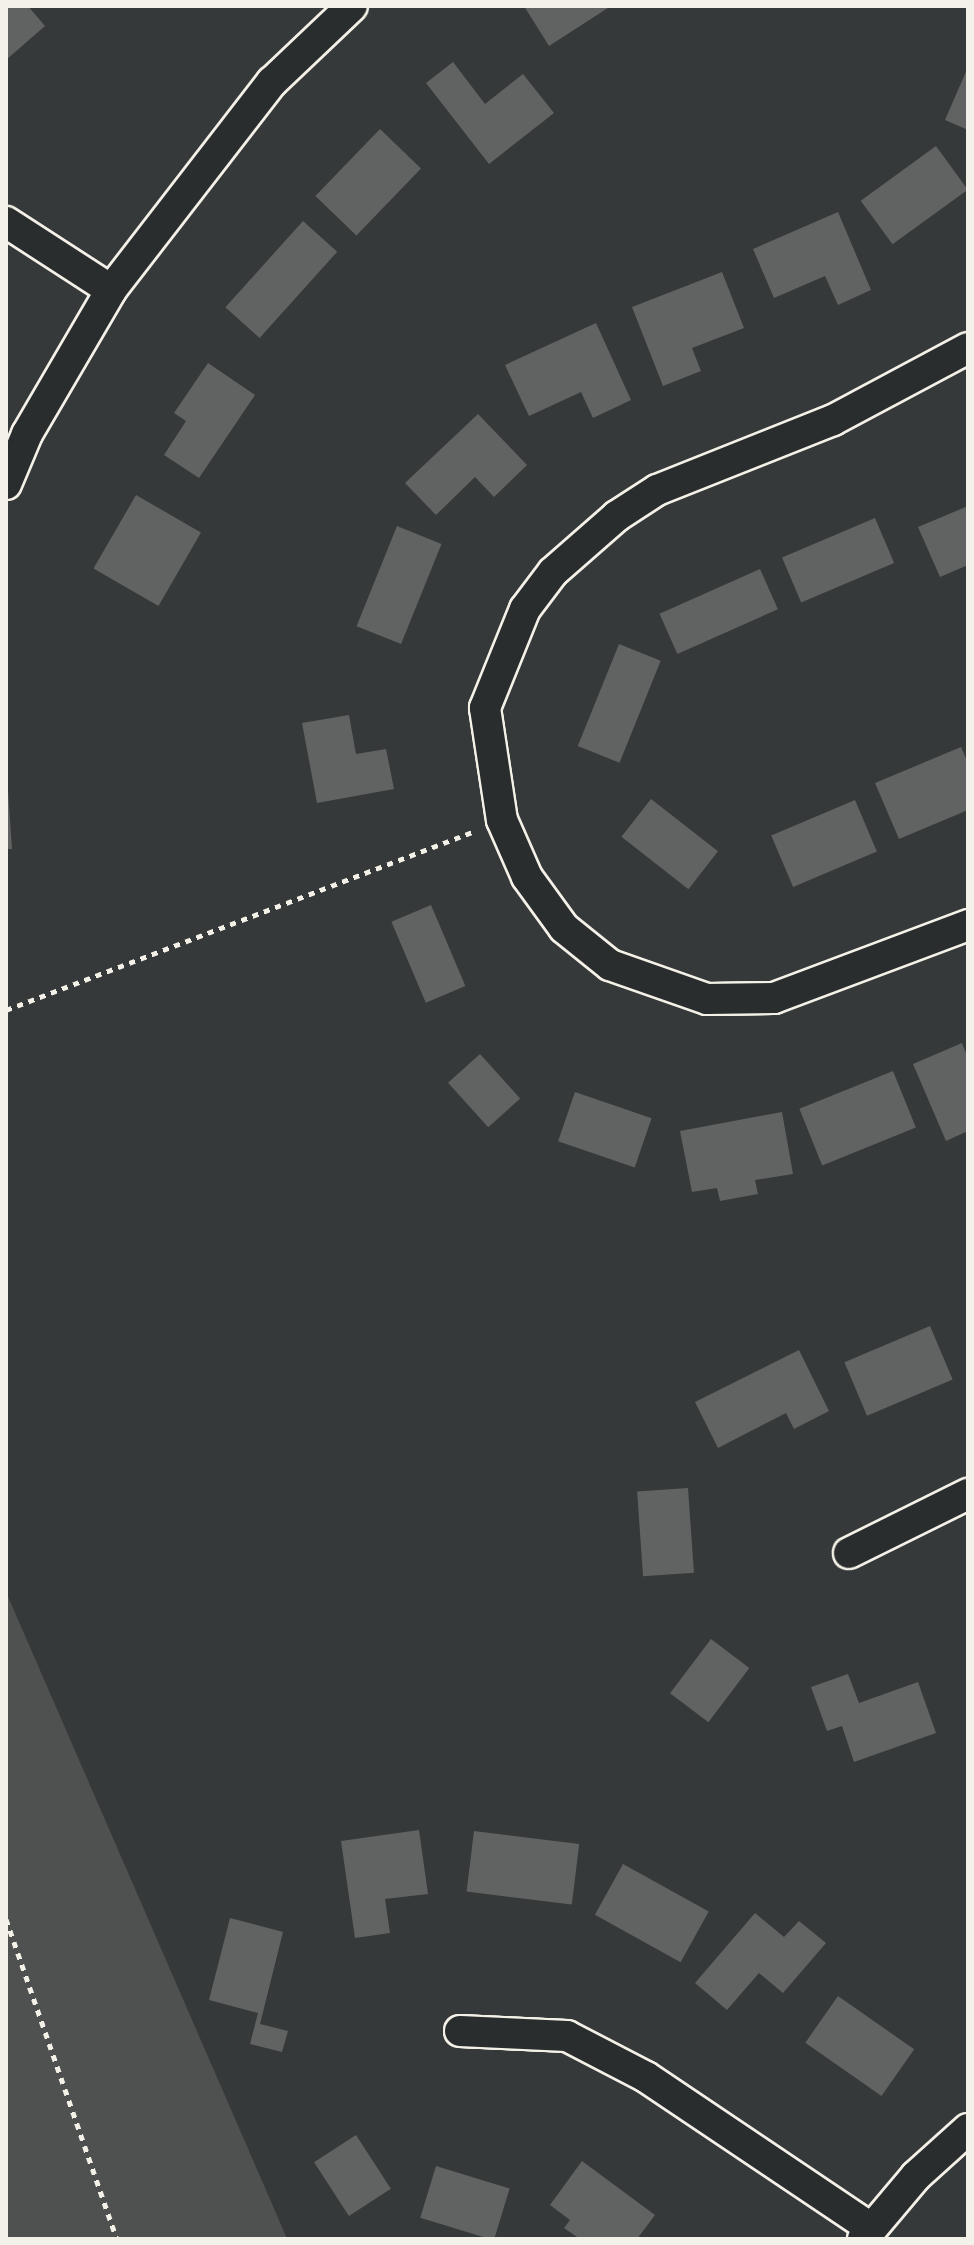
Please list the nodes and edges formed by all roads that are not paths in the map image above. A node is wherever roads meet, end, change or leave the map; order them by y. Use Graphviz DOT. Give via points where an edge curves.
graph roads {
  1 [pos="352,6"];
  2 [pos="6,222"];
  3 [pos="111,290"];
  4 [pos="968,348"];
  5 [pos="6,484"];
  6 [pos="968,925"];
  7 [pos="968,1494"];
  8 [pos="849,1553"];
  9 [pos="460,2031"];
  10 [pos="968,2129"];
  11 [pos="865,2233"];
  1 -- 3 [label="street" via="272,82"];
  2 -- 3 [label="street"];
  3 -- 5 [label="street" via="27,434"];
  4 -- 6 [label="street" via="833,420 657,490 617,516 553,572 525,609 485,708 502,820 527,877 564,928 610,965 707,999 774,998"];
  7 -- 8 [label="street"];
  9 -- 11 [label="street" via="567,2036 646,2077"];
  10 -- 11 [label="street"];
}
